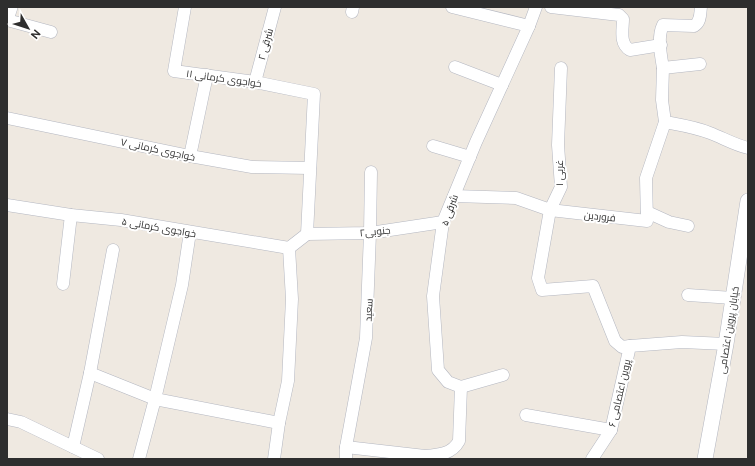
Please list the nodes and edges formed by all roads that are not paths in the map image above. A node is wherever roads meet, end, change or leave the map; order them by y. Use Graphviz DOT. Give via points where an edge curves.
graph roads {
  1 [pos="8,7"];
  2 [pos="185,7"];
  3 [pos="275,7"];
  4 [pos="452,7"];
  5 [pos="536,7"];
  6 [pos="551,7"];
  7 [pos="701,7"];
  8 [pos="7,14"];
  9 [pos="7,20"];
  10 [pos="529,26"];
  11 [pos="51,32"];
  12 [pos="660,45"];
  13 [pos="700,64"];
  14 [pos="455,67"];
  15 [pos="561,68"];
  16 [pos="663,68"];
  17 [pos="207,75"];
  18 [pos="255,82"];
  19 [pos="502,85"];
  20 [pos="7,118"];
  21 [pos="665,122"];
  22 [pos="432,146"];
  23 [pos="748,148"];
  24 [pos="190,156"];
  25 [pos="470,156"];
  26 [pos="310,168"];
  27 [pos="371,172"];
  28 [pos="454,196"];
  29 [pos="748,201"];
  30 [pos="7,205"];
  31 [pos="550,210"];
  32 [pos="647,212"];
  33 [pos="71,214"];
  34 [pos="443,222"];
  35 [pos="688,226"];
  36 [pos="190,232"];
  37 [pos="370,233"];
  38 [pos="307,234"];
  39 [pos="289,248"];
  40 [pos="113,250"];
  41 [pos="63,284"];
  42 [pos="688,295"];
  43 [pos="733,298"];
  44 [pos="726,344"];
  45 [pos="630,346"];
  46 [pos="90,373"];
  47 [pos="502,375"];
  48 [pos="461,387"];
  49 [pos="155,398"];
  50 [pos="526,415"];
  51 [pos="7,419"];
  52 [pos="279,424"];
  53 [pos="611,430"];
  54 [pos="73,447"];
  55 [pos="346,447"];
  56 [pos="98,459"];
  57 [pos="139,459"];
  58 [pos="274,459"];
  59 [pos="346,459"];
  60 [pos="592,459"];
  61 [pos="705,459"];
  1 -- 8 [label="main road"];
  2 -- 17 [label="street, خواجوی کرمانی ۱۱" via="174,71"];
  3 -- 18 [label="street, شرقی ۲"];
  4 -- 10 [label="street"];
  5 -- 10 [label="street, شرقی ۵"];
  6 -- 12 [label="street" via="619,15 623,19 623,44 626,48 630,50"];
  7 -- 12 [label="street" via="699,20 694,26 663,25"];
  9 -- 11 [label="street"];
  10 -- 19 [label="street, شرقی ۵"];
  12 -- 16 [label="street"];
  13 -- 16 [label="street"];
  14 -- 19 [label="street"];
  15 -- 31 [label="street, غربی ۱" via="558,145 561,187"];
  16 -- 21 [label="street" via="662,100"];
  17 -- 18 [label="street, خواجوی کرمانی ۱۱"];
  17 -- 24 [label="street"];
  18 -- 26 [label="street, خواجوی کرمانی ۱۱" via="314,94"];
  19 -- 25 [label="street, شرقی ۵"];
  20 -- 24 [label="street, خواجوی کرمانی ۷"];
  21 -- 23 [label="street" via="691,126"];
  21 -- 32 [label="street" via="646,178"];
  22 -- 25 [label="street"];
  24 -- 26 [label="street, خواجوی کرمانی ۷" via="252,167"];
  25 -- 28 [label="street, شرقی ۵"];
  26 -- 38 [label="street"];
  27 -- 37 [label="street, سعید"];
  28 -- 31 [label="street, فروردین" via="516,198"];
  28 -- 34 [label="street, شرقی ۵"];
  29 -- 43 [label="street, خیابان پروین اعتصامی"];
  30 -- 33 [label="street, خواجوی کرمانی ۵"];
  31 -- 32 [label="street, فروردین" via="647,221"];
  31 -- 45 [label="street, غربی ۱" via="538,278 542,290 593,286 615,341 622,347"];
  32 -- 35 [label="street" via="669,222"];
  33 -- 36 [label="street, خواجوی کرمانی ۵"];
  33 -- 41 [label="street"];
  34 -- 37 [label="street, جنوبی۲"];
  34 -- 48 [label="street, شرقی ۵" via="433,296 438,370 448,382"];
  36 -- 39 [label="street, خواجوی کرمانی ۵"];
  36 -- 49 [label="street" via="182,285"];
  37 -- 38 [label="street, جنوبی۲"];
  37 -- 55 [label="street, سعید" via="366,338"];
  38 -- 39 [label="street"];
  39 -- 52 [label="street" via="292,299 288,380"];
  40 -- 46 [label="street"];
  42 -- 43 [label="street"];
  43 -- 44 [label="street, خیابان پروین اعتصامی"];
  44 -- 45 [label="street, پروین اعتصامی ۶" via="682,342"];
  44 -- 61 [label="street, خیابان پروین اعتصامی"];
  45 -- 53 [label="street, پروین اعتصامی ۶"];
  46 -- 49 [label="street"];
  46 -- 54 [label="street"];
  47 -- 48 [label="street"];
  48 -- 55 [label="street" via="459,441 456,447 448,452 437,456 425,456"];
  49 -- 52 [label="street"];
  49 -- 57 [label="street"];
  50 -- 53 [label="street"];
  51 -- 54 [label="street" via="21,422"];
  52 -- 58 [label="street"];
  53 -- 60 [label="street, پروین اعتصامی ۶"];
  54 -- 56 [label="street"];
  55 -- 59 [label="street, سعید"];
}
